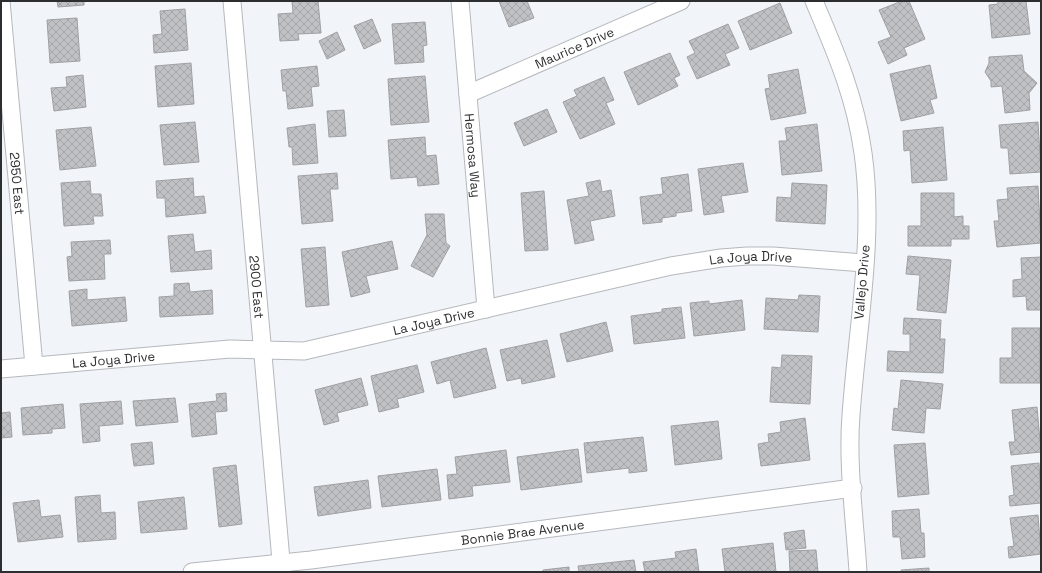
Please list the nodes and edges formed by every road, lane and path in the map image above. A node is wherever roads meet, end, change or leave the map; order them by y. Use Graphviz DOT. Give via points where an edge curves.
graph roads {
  1 [pos="1,1"];
  2 [pos="232,1"];
  3 [pos="460,1"];
  4 [pos="681,1"];
  5 [pos="814,1"];
  6 [pos="468,94"];
  7 [pos="8,147"];
  8 [pos="864,263"];
  9 [pos="486,309"];
  10 [pos="263,350"];
  11 [pos="34,366"];
  12 [pos="1,369"];
  13 [pos="853,488"];
  14 [pos="282,568"];
  15 [pos="192,572"];
  16 [pos="858,572"];
  1 -- 7 [label="street, 2950 East"];
  2 -- 10 [label="street, 2900 East"];
  3 -- 6 [label="street, Hermosa Way"];
  4 -- 6 [label="street, Maurice Drive"];
  5 -- 8 [label="street, Vallejo Drive" via="846,77 859,128 866,179"];
  6 -- 9 [label="street, Hermosa Way"];
  7 -- 11 [label="street, 2950 East"];
  8 -- 9 [label="street, La Joya Drive" via="772,256 722,258 670,266"];
  8 -- 13 [label="street, Vallejo Drive" via="851,416"];
  9 -- 10 [label="street, La Joya Drive" via="304,351"];
  10 -- 11 [label="street, La Joya Drive" via="230,350"];
  10 -- 14 [label="street, 2900 East"];
  11 -- 12 [label="street, La Joya Drive"];
  13 -- 14 [label="street, Bonnie Brae Avenue"];
  13 -- 16 [label="street, Vallejo Drive"];
  14 -- 15 [label="street, Bonnie Brae Avenue"];
}
